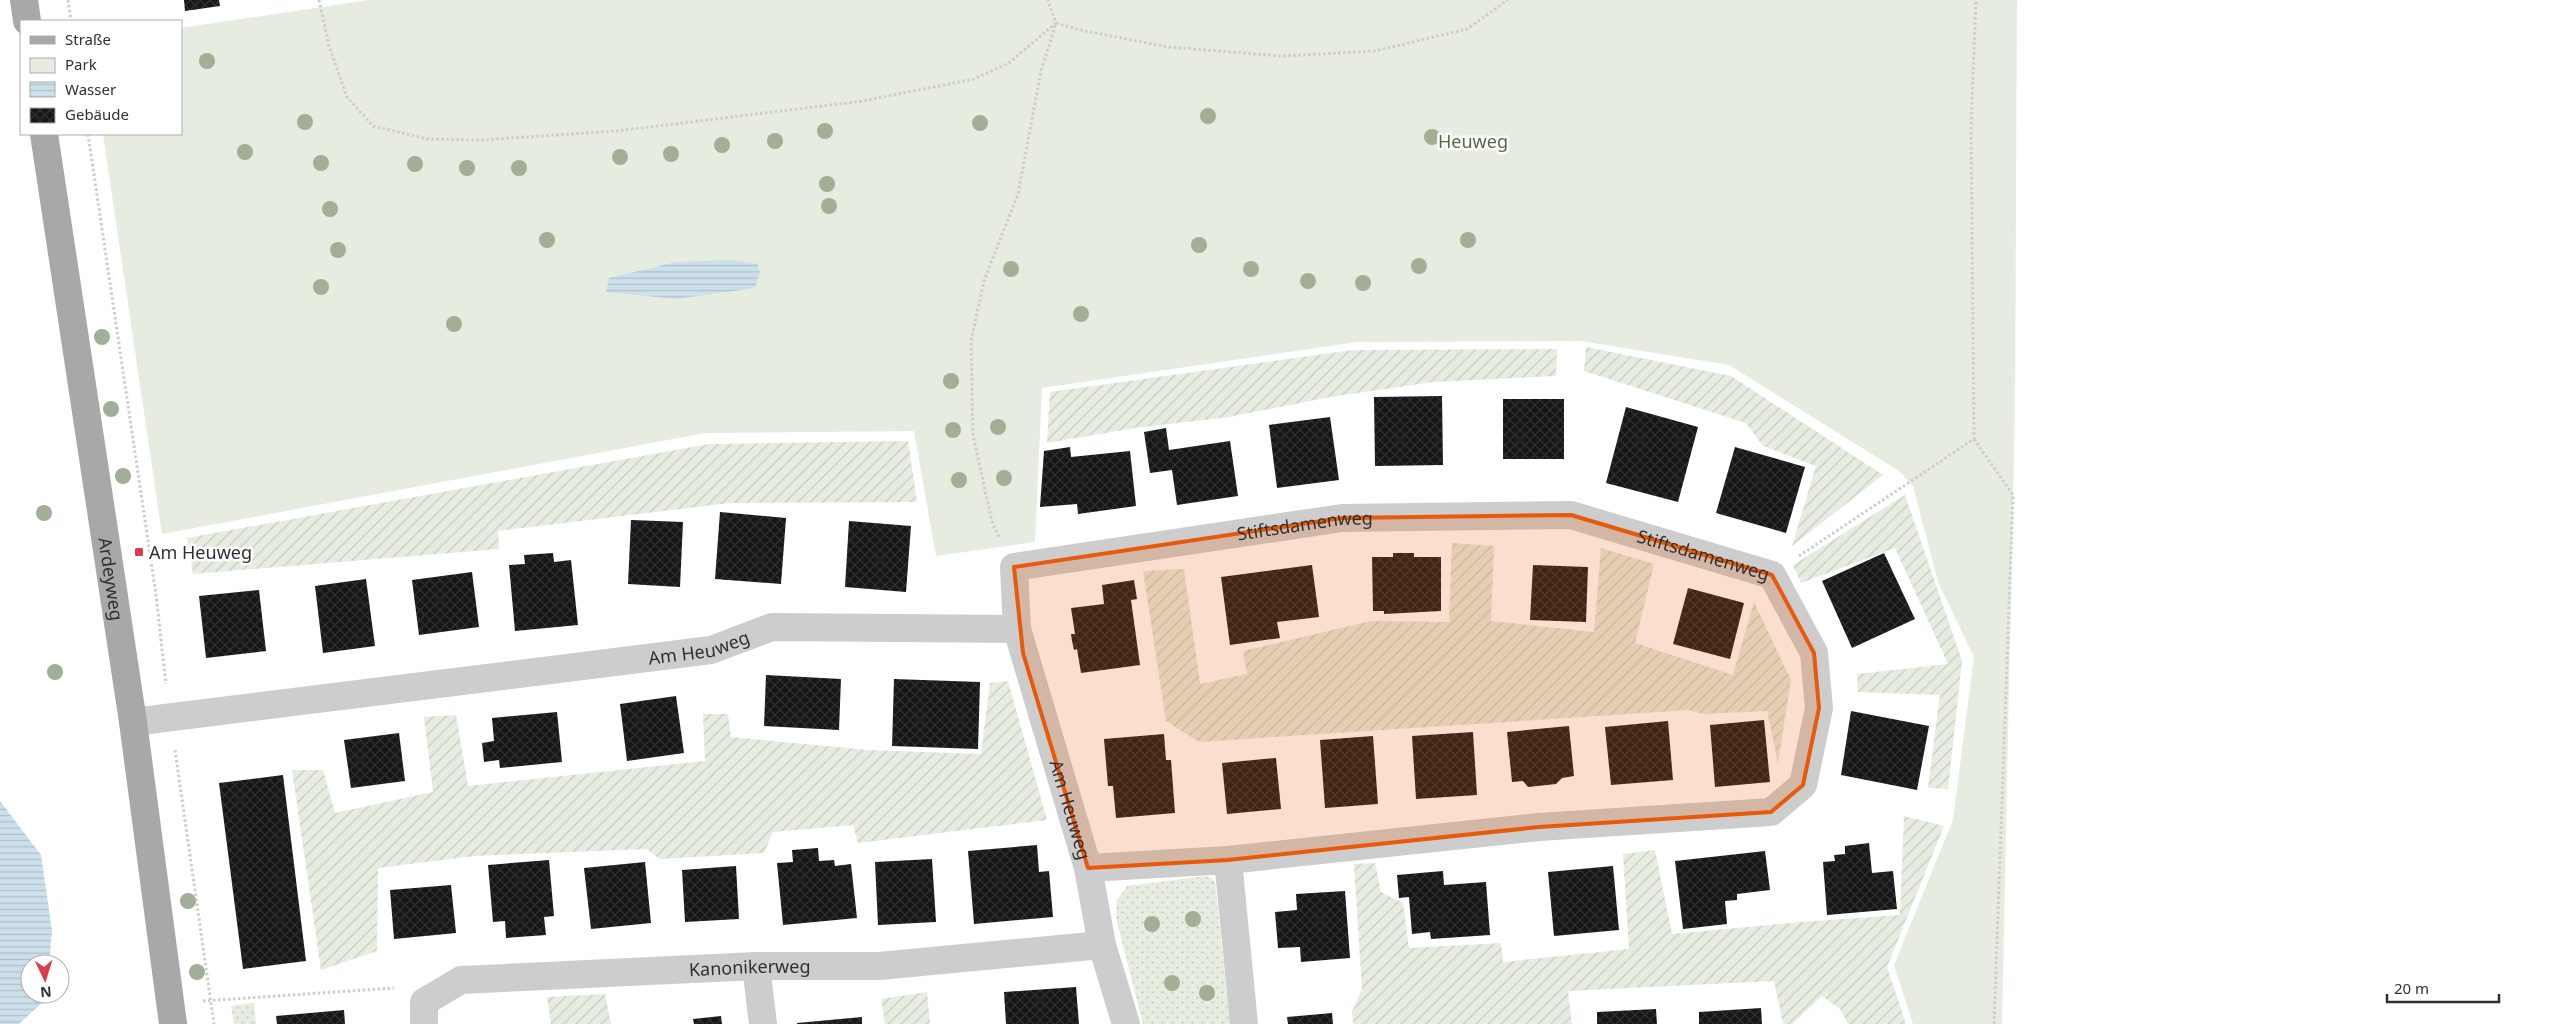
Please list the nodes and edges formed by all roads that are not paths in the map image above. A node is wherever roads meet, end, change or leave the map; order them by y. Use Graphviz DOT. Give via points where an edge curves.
graph roads {
  1 [pos="24,0"];
  2 [pos="27,20"];
  3 [pos="44,135"];
  4 [pos="1017,628"];
  5 [pos="133,722"];
  6 [pos="1228,860"];
  7 [pos="1088,868"];
  8 [pos="1102,945"];
  9 [pos="756,966"];
  10 [pos="172,1013"];
  11 [pos="424,1024"];
  12 [pos="762,1024"];
  13 [pos="1126,1024"];
  14 [pos="1244,1024"];
  1 -- 2 [label="main road"];
  3 -- 5 [label="main road, Ardeyweg"];
  4 -- 5 [label="street, Am Heuweg" via="772,627 711,650"];
  4 -- 6 [label="street, Stiftsdamenweg" via="1014,567 1342,518 1571,515 1772,574 1814,653 1819,708 1803,785 1771,812 1540,827"];
  4 -- 7 [label="street, Am Heuweg"];
  5 -- 10 [label="main road, Ardeyweg"];
  6 -- 7 [label="street, Am Heuweg"];
  6 -- 14 [label="street"];
  7 -- 8 [label="street, Am Heuweg"];
  8 -- 9 [label="street, Kanonikerweg" via="879,966"];
  8 -- 13 [label="street, Am Heuweg"];
  9 -- 11 [label="street, Kanonikerweg" via="461,980 424,1002"];
  9 -- 12 [label="street"];
}
